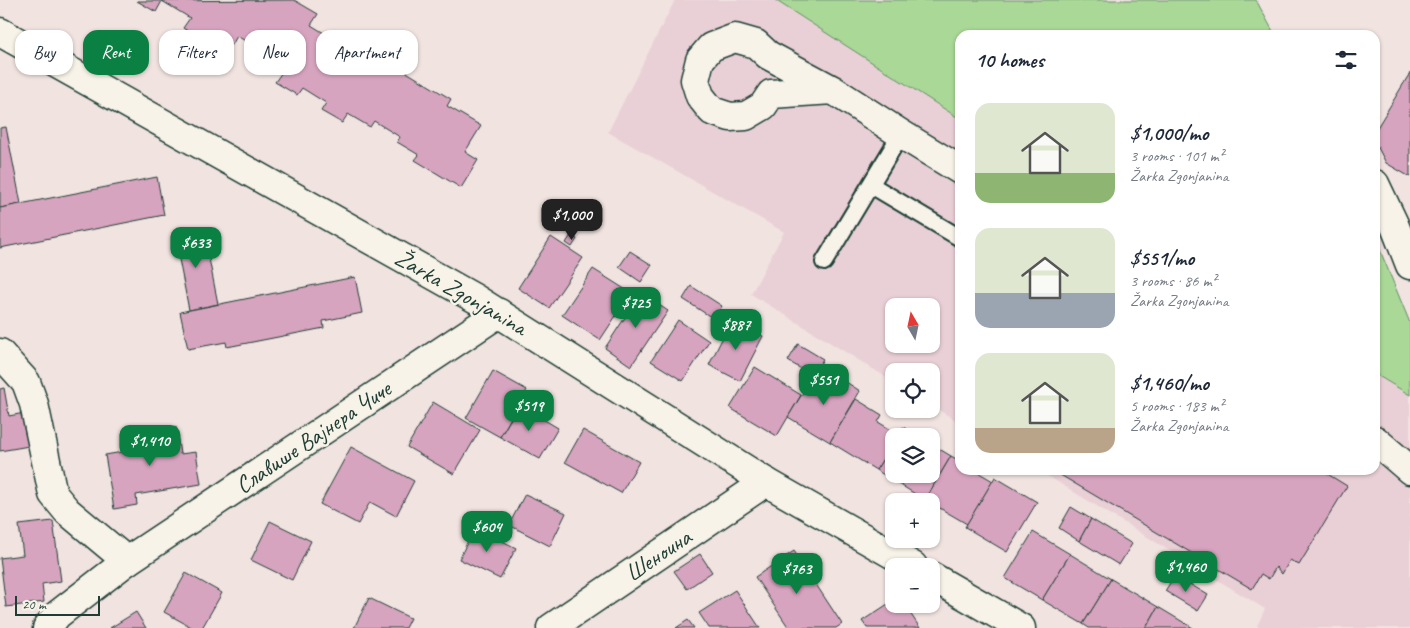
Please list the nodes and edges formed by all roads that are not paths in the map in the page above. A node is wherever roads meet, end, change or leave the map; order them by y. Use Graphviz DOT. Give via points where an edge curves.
graph roads {
  1 [pos="0,32"];
  2 [pos="833,90"];
  3 [pos="901,134"];
  4 [pos="955,167"];
  5 [pos="871,184"];
  6 [pos="1380,195"];
  7 [pos="955,235"];
  8 [pos="824,262"];
  9 [pos="1410,265"];
  10 [pos="499,313"];
  11 [pos="0,353"];
  12 [pos="1380,444"];
  13 [pos="1410,470"];
  14 [pos="766,482"];
  15 [pos="899,558"];
  16 [pos="127,561"];
  17 [pos="940,581"];
  18 [pos="47,628"];
  19 [pos="551,628"];
  20 [pos="1021,628"];
  1 -- 10 [label="street, Žarka Zgonjanina"];
  2 -- 3 [label="street"];
  3 -- 4 [label="street"];
  3 -- 5 [label="lane"];
  5 -- 7 [label="lane"];
  5 -- 8 [label="lane"];
  6 -- 9 [label="street"];
  10 -- 14 [label="street, Žarka Zgonjanina"];
  10 -- 16 [label="street, Славише Вајнера Чиче"];
  11 -- 16 [label="street" via="26,382 34,404 53,494 67,511"];
  12 -- 13 [label="street"];
  14 -- 15 [label="street, Žarka Zgonjanina"];
  14 -- 19 [label="street, Шеноина"];
  16 -- 18 [label="street, Славише Вајнера Чиче" via="57,615"];
  17 -- 20 [label="street"];
}
